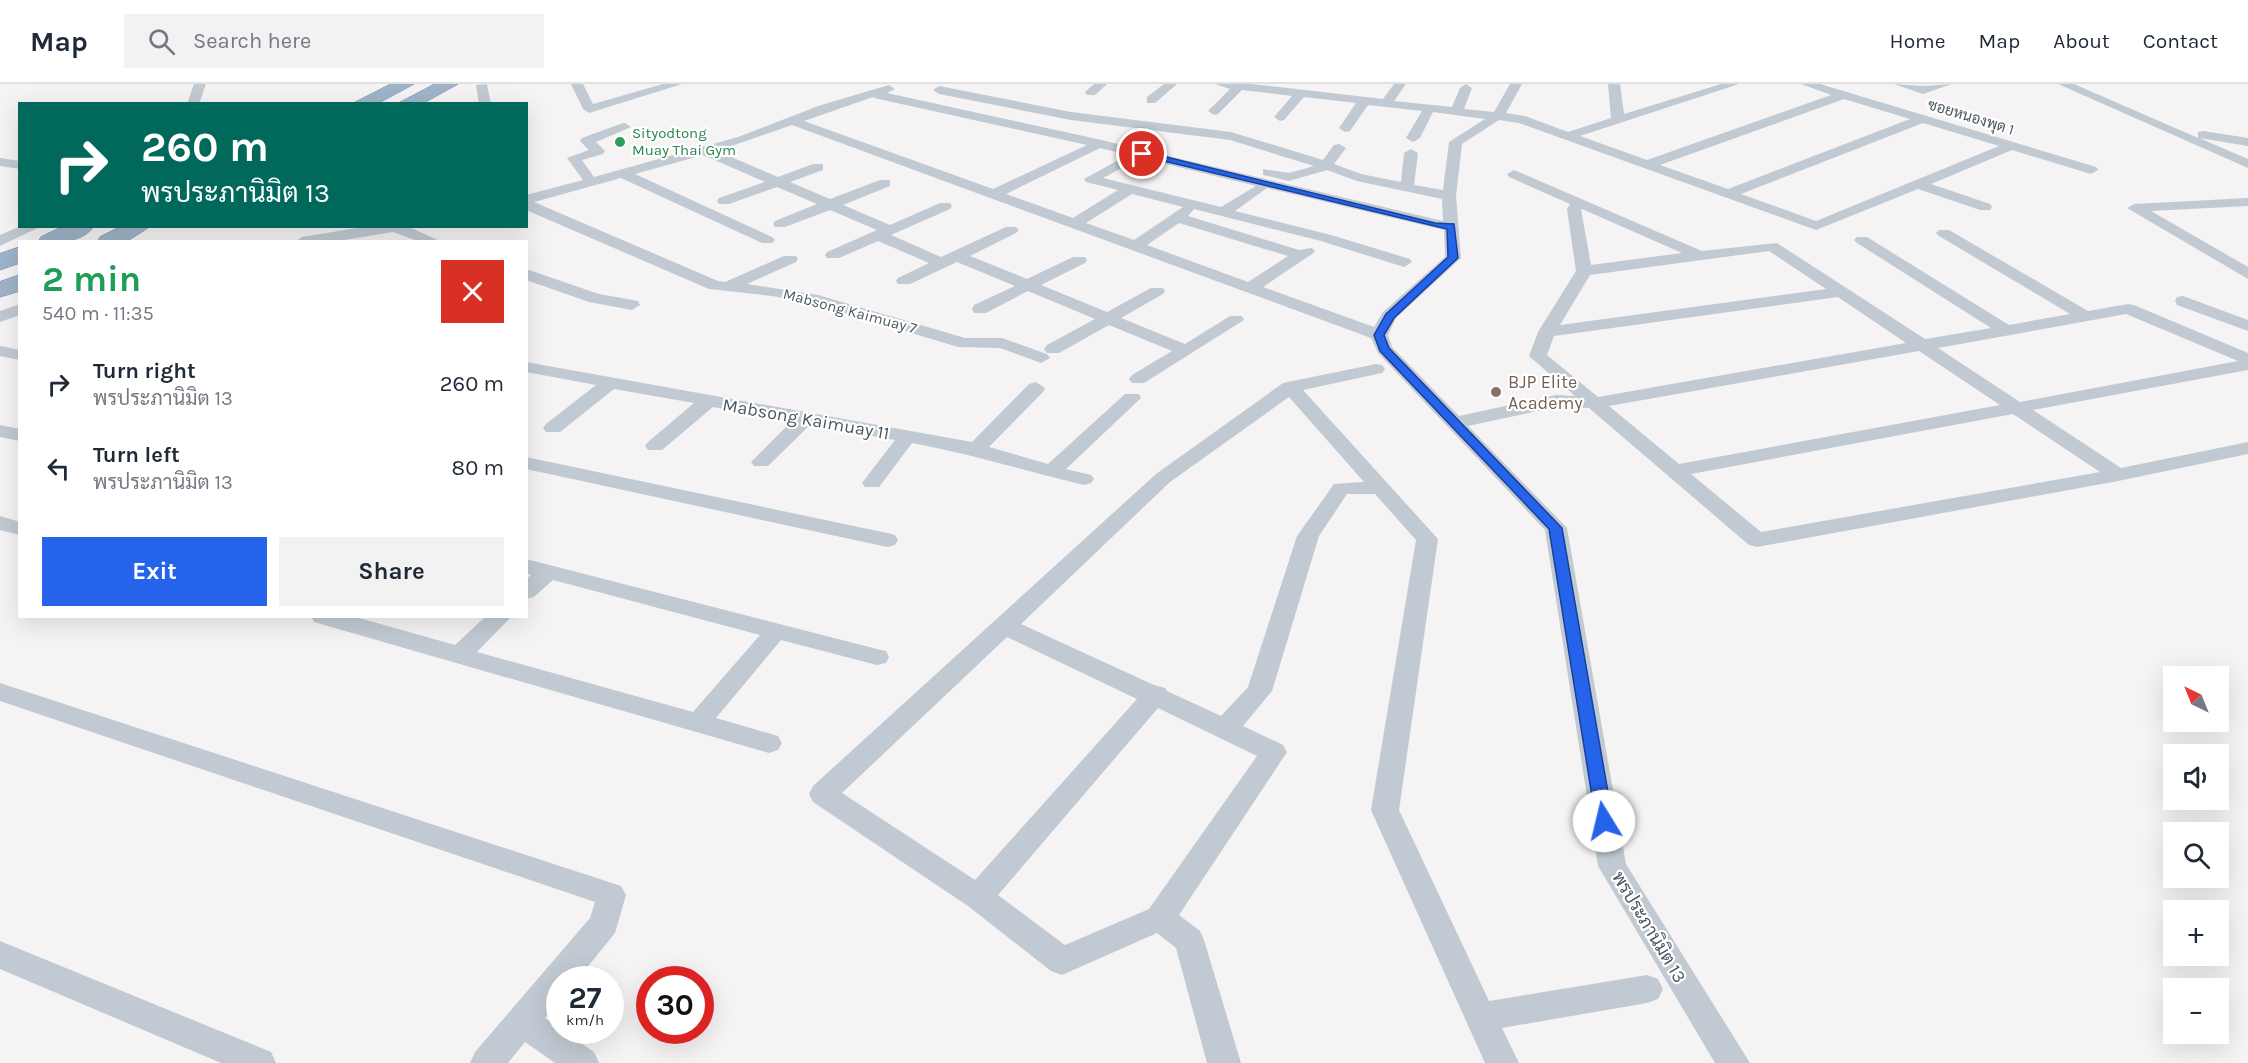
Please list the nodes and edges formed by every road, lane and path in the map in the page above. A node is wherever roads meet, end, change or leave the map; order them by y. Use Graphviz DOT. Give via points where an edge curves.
graph roads {
  1 [pos="200,84"];
  2 [pos="405,84"];
  3 [pos="448,84"];
  4 [pos="577,84"];
  5 [pos="676,84"];
  6 [pos="902,84"];
  7 [pos="1101,84"];
  8 [pos="1171,84"];
  9 [pos="1221,84"];
  10 [pos="1332,84"];
  11 [pos="1400,84"];
  12 [pos="1516,84"];
  13 [pos="1614,84"];
  14 [pos="1733,84"];
  15 [pos="1807,84"];
  16 [pos="1900,84"];
  17 [pos="1946,84"];
  18 [pos="2064,84"];
  19 [pos="482,85"];
  20 [pos="1239,86"];
  21 [pos="1262,86"];
  22 [pos="1466,88"];
  23 [pos="939,90"];
  24 [pos="1091,92"];
  25 [pos="1300,93"];
  26 [pos="874,94"];
  27 [pos="1324,95"];
  28 [pos="1843,95"];
  29 [pos="1151,100"];
  30 [pos="1365,100"];
  31 [pos="194,102"];
  32 [pos="365,102"];
  33 [pos="410,102"];
  34 [pos="485,102"];
  35 [pos="1387,102"];
  36 [pos="1430,107"];
  37 [pos="1457,110"];
  38 [pos="1214,111"];
  39 [pos="1499,115"];
  40 [pos="1280,117"];
  41 [pos="1922,119"];
  42 [pos="1618,120"];
  43 [pos="794,121"];
  44 [pos="624,127"];
  45 [pos="1345,128"];
  46 [pos="2168,130"];
  47 [pos="1567,136"];
  48 [pos="1413,138"];
  49 [pos="2248,142"];
  50 [pos="1095,146"];
  51 [pos="2011,146"];
  52 [pos="1340,148"];
  53 [pos="705,151"];
  54 [pos="1411,153"];
  55 [pos="1202,158"];
  56 [pos="1124,161"];
  57 [pos="0,162"];
  58 [pos="2248,164"];
  59 [pos="18,165"];
  60 [pos="1647,165"];
  61 [pos="818,167"];
  62 [pos="1324,167"];
  63 [pos="2091,170"];
  64 [pos="623,174"];
  65 [pos="1514,174"];
  66 [pos="591,182"];
  67 [pos="777,182"];
  68 [pos="885,183"];
  69 [pos="1917,184"];
  70 [pos="1407,188"];
  71 [pos="1130,189"];
  72 [pos="1260,189"];
  73 [pos="995,194"];
  74 [pos="1728,194"];
  75 [pos="1449,196"];
  76 [pos="528,201"];
  77 [pos="724,201"];
  78 [pos="1580,202"];
  79 [pos="2248,202"];
  80 [pos="528,203"];
  81 [pos="2222,203"];
  82 [pos="830,204"];
  83 [pos="1196,205"];
  84 [pos="945,206"];
  85 [pos="1985,207"];
  86 [pos="1223,212"];
  87 [pos="2248,216"];
  88 [pos="1175,217"];
  89 [pos="1075,223"];
  90 [pos="780,224"];
  91 [pos="1451,226"];
  92 [pos="31,228"];
  93 [pos="79,228"];
  94 [pos="136,228"];
  95 [pos="391,228"];
  96 [pos="400,228"];
  97 [pos="1011,230"];
  98 [pos="884,232"];
  99 [pos="1944,233"];
  100 [pos="1326,238"];
  101 [pos="53,240"];
  102 [pos="112,240"];
  103 [pos="315,240"];
  104 [pos="430,240"];
  105 [pos="767,240"];
  106 [pos="1862,240"];
  107 [pos="0,242"];
  108 [pos="1136,246"];
  109 [pos="833,255"];
  110 [pos="1300,255"];
  111 [pos="18,256"];
  112 [pos="957,256"];
  113 [pos="1701,256"];
  114 [pos="790,259"];
  115 [pos="1079,260"];
  116 [pos="0,262"];
  117 [pos="1404,262"];
  118 [pos="941,263"];
  119 [pos="1584,271"];
  120 [pos="2248,274"];
  121 [pos="528,275"];
  122 [pos="903,281"];
  123 [pos="18,283"];
  124 [pos="1028,285"];
  125 [pos="724,288"];
  126 [pos="1250,288"];
  127 [pos="0,290"];
  128 [pos="1157,291"];
  129 [pos="1839,292"];
  130 [pos="2183,301"];
  131 [pos="632,305"];
  132 [pos="980,309"];
  133 [pos="18,310"];
  134 [pos="2085,316"];
  135 [pos="0,317"];
  136 [pos="1105,318"];
  137 [pos="1236,320"];
  138 [pos="2248,326"];
  139 [pos="2006,330"];
  140 [pos="1547,332"];
  141 [pos="1379,335"];
  142 [pos="1918,344"];
  143 [pos="1185,350"];
  144 [pos="0,351"];
  145 [pos="18,355"];
  146 [pos="2248,359"];
  147 [pos="2248,365"];
  148 [pos="528,367"];
  149 [pos="1376,369"];
  150 [pos="610,383"];
  151 [pos="1290,387"];
  152 [pos="1036,388"];
  153 [pos="708,401"];
  154 [pos="1593,403"];
  155 [pos="2016,408"];
  156 [pos="806,418"];
  157 [pos="553,428"];
  158 [pos="1461,429"];
  159 [pos="0,431"];
  160 [pos="18,435"];
  161 [pos="908,437"];
  162 [pos="655,446"];
  163 [pos="2248,448"];
  164 [pos="976,449"];
  165 [pos="761,462"];
  166 [pos="528,463"];
  167 [pos="1052,471"];
  168 [pos="1674,471"];
  169 [pos="2118,476"];
  170 [pos="1084,479"];
  171 [pos="873,483"];
  172 [pos="1380,488"];
  173 [pos="0,523"];
  174 [pos="18,528"];
  175 [pos="887,540"];
  176 [pos="537,569"];
  177 [pos="528,588"];
  178 [pos="329,618"];
  179 [pos="499,618"];
  180 [pos="1003,625"];
  181 [pos="776,631"];
  182 [pos="459,655"];
  183 [pos="877,657"];
  184 [pos="0,692"];
  185 [pos="1156,694"];
  186 [pos="698,723"];
  187 [pos="1226,728"];
  188 [pos="769,743"];
  189 [pos="978,897"];
  190 [pos="1160,918"];
  191 [pos="0,955"];
  192 [pos="1647,989"];
  193 [pos="1480,1017"];
  194 [pos="524,1021"];
  195 [pos="259,1063"];
  196 [pos="487,1063"];
  197 [pos="582,1063"];
  198 [pos="1224,1063"];
  199 [pos="1502,1063"];
  200 [pos="1733,1063"];
  1 -- 31 [label="street"];
  2 -- 32 [label="highway"];
  3 -- 33 [label="highway"];
  4 -- 5 [label="street" via="589,109"];
  6 -- 26 [label="street"];
  7 -- 24 [label="street"];
  8 -- 29 [label="street"];
  9 -- 20 [label="street"];
  10 -- 27 [label="street"];
  11 -- 35 [label="street"];
  12 -- 39 [label="street"];
  13 -- 42 [label="street"];
  14 -- 42 [label="street"];
  15 -- 28 [label="street, ซอยหนองพุด 1"];
  16 -- 17 [label="street" via="1921,90"];
  18 -- 46 [label="street"];
  19 -- 34 [label="street"];
  20 -- 21 [label="street"];
  20 -- 38 [label="street"];
  21 -- 25 [label="street"];
  22 -- 37 [label="street"];
  23 -- 62 [label="street" via="1071,116 1231,136 1298,155"];
  25 -- 27 [label="street"];
  25 -- 40 [label="street"];
  26 -- 43 [label="street"];
  26 -- 91 [label="street"];
  27 -- 30 [label="street"];
  28 -- 41 [label="street, ซอยหนองพุด 1"];
  28 -- 60 [label="street"];
  30 -- 35 [label="street"];
  30 -- 45 [label="street"];
  35 -- 36 [label="street"];
  36 -- 37 [label="street"];
  36 -- 48 [label="street"];
  37 -- 39 [label="street"];
  39 -- 47 [label="street"];
  39 -- 75 [label="street" via="1456,142"];
  41 -- 51 [label="street, ซอยหนองพุด 1"];
  41 -- 74 [label="street"];
  42 -- 47 [label="street"];
  43 -- 53 [label="street"];
  43 -- 73 [label="street"];
  44 -- 66 [label="street" via="587,141 598,151 574,158"];
  46 -- 49 [label="street"];
  46 -- 58 [label="street"];
  47 -- 60 [label="street"];
  50 -- 73 [label="street"];
  51 -- 63 [label="street, ซอยหนองพุด 1"];
  51 -- 69 [label="street"];
  52 -- 62 [label="street"];
  53 -- 64 [label="street"];
  53 -- 67 [label="street"];
  54 -- 70 [label="street"];
  55 -- 62 [label="street" via="1289,177"];
  56 -- 71 [label="street" via="1091,179"];
  57 -- 59 [label="street"];
  60 -- 74 [label="street"];
  61 -- 67 [label="street"];
  62 -- 70 [label="street"];
  64 -- 66 [label="street"];
  64 -- 105 [label="street"];
  65 -- 78 [label="street"];
  66 -- 76 [label="street"];
  67 -- 77 [label="street"];
  67 -- 82 [label="street"];
  68 -- 82 [label="street"];
  69 -- 74 [label="street" via="1815,226"];
  69 -- 85 [label="street"];
  70 -- 75 [label="street"];
  71 -- 83 [label="street"];
  71 -- 89 [label="street"];
  72 -- 86 [label="street"];
  73 -- 89 [label="street"];
  75 -- 91 [label="street"];
  78 -- 113 [label="street"];
  78 -- 119 [label="street" via="1574,209"];
  79 -- 81 [label="street"];
  80 -- 125 [label="street, Mabsong Kaimuay 7"];
  81 -- 87 [label="street"];
  81 -- 120 [label="street" via="2134,208"];
  82 -- 90 [label="street"];
  82 -- 98 [label="street"];
  83 -- 86 [label="street"];
  83 -- 88 [label="street"];
  84 -- 98 [label="street"];
  86 -- 100 [label="street"];
  88 -- 108 [label="street"];
  88 -- 110 [label="street"];
  89 -- 108 [label="street"];
  91 -- 141 [label="street" via="1453,258 1389,316"];
  92 -- 107 [label="street"];
  93 -- 101 [label="highway"];
  94 -- 102 [label="highway"];
  95 -- 103 [label="street"];
  96 -- 104 [label="street"];
  97 -- 112 [label="street"];
  98 -- 109 [label="street"];
  98 -- 118 [label="street"];
  99 -- 134 [label="street"];
  100 -- 110 [label="street"];
  100 -- 117 [label="street"];
  106 -- 139 [label="street"];
  108 -- 126 [label="street"];
  110 -- 126 [label="street"];
  111 -- 116 [label="highway"];
  112 -- 118 [label="street"];
  112 -- 124 [label="street"];
  113 -- 119 [label="street"];
  113 -- 129 [label="street" via="1772,246"];
  114 -- 125 [label="street"];
  115 -- 124 [label="street"];
  118 -- 122 [label="street"];
  119 -- 140 [label="street"];
  121 -- 131 [label="street" via="595,298"];
  123 -- 127 [label="highway"];
  124 -- 132 [label="street"];
  124 -- 136 [label="street"];
  125 -- 136 [label="street, Mabsong Kaimuay 7" via="772,291 818,300 964,344 1002,342 1047,353"];
  126 -- 141 [label="street"];
  128 -- 136 [label="street"];
  129 -- 140 [label="street"];
  129 -- 142 [label="street"];
  130 -- 138 [label="street"];
  133 -- 135 [label="street"];
  134 -- 139 [label="street"];
  134 -- 146 [label="street" via="2128,309"];
  136 -- 143 [label="street"];
  137 -- 143 [label="street"];
  139 -- 142 [label="street"];
  140 -- 154 [label="street" via="1538,356"];
  141 -- 158 [label="street, พรประภานิมิต 13" via="1384,349"];
  142 -- 154 [label="street"];
  142 -- 155 [label="street"];
  143 -- 167 [label="street" via="1135,388"];
  144 -- 145 [label="street"];
  147 -- 155 [label="street"];
  148 -- 150 [label="street, Mabsong Kaimuay 11"];
  149 -- 151 [label="street"];
  150 -- 153 [label="street, Mabsong Kaimuay 11"];
  150 -- 157 [label="street"];
  151 -- 172 [label="street"];
  151 -- 180 [label="street" via="1163,478"];
  152 -- 164 [label="street"];
  153 -- 156 [label="street, Mabsong Kaimuay 11"];
  153 -- 162 [label="street"];
  154 -- 158 [label="street" via="1570,414"];
  154 -- 168 [label="street"];
  155 -- 168 [label="street"];
  155 -- 169 [label="street"];
  156 -- 161 [label="street, Mabsong Kaimuay 11"];
  156 -- 165 [label="street"];
  158 -- 200 [label="street, พรประภานิมิต 13" via="1556,528 1612,866"];
  159 -- 160 [label="street"];
  161 -- 164 [label="street, Mabsong Kaimuay 11"];
  161 -- 171 [label="street"];
  163 -- 169 [label="street"];
  164 -- 167 [label="street, Mabsong Kaimuay 11"];
  166 -- 175 [label="street"];
  167 -- 170 [label="street, Mabsong Kaimuay 11"];
  168 -- 169 [label="street" via="1757,540"];
  172 -- 187 [label="street" via="1341,488 1308,536 1259,691"];
  172 -- 193 [label="street" via="1427,539 1385,810"];
  173 -- 174 [label="street"];
  176 -- 177 [label="street"];
  176 -- 181 [label="street"];
  178 -- 182 [label="street"];
  179 -- 182 [label="street"];
  180 -- 185 [label="street"];
  180 -- 189 [label="street" via="823,794"];
  181 -- 183 [label="street"];
  181 -- 186 [label="street"];
  182 -- 186 [label="street"];
  184 -- 194 [label="street" via="611,895 604,924"];
  185 -- 187 [label="street"];
  185 -- 189 [label="street"];
  186 -- 188 [label="street"];
  187 -- 190 [label="street" via="1274,752"];
  189 -- 190 [label="street" via="1062,960"];
  190 -- 198 [label="street" via="1189,940"];
  191 -- 195 [label="street"];
  192 -- 193 [label="street"];
  193 -- 199 [label="street"];
  194 -- 196 [label="street"];
  194 -- 197 [label="street"];
}
